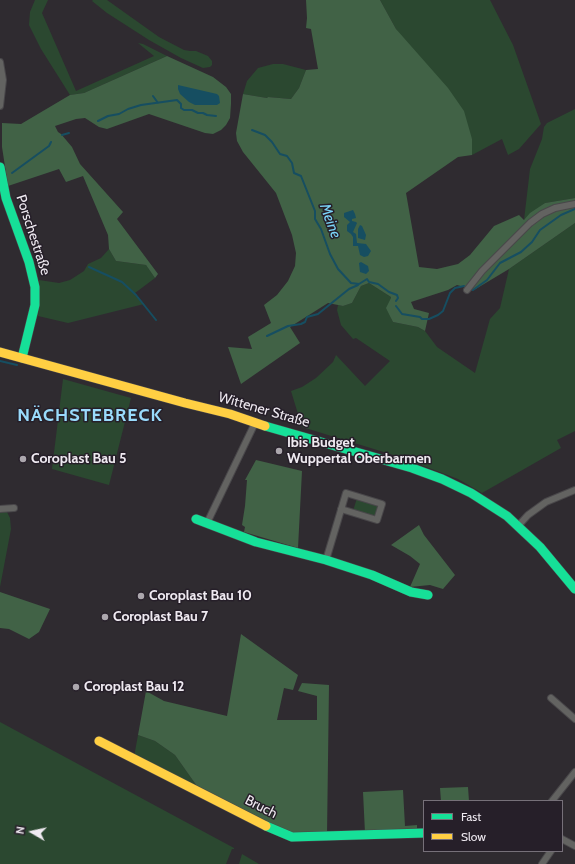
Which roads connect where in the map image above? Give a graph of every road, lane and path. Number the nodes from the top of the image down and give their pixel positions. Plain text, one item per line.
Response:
1 (0, 62) edge
2 (0, 106) edge
3 (0, 167) edge
4 (575, 204) edge
5 (467, 290) dead end
6 (0, 352) edge
7 (22, 358) junction
8 (255, 423) junction
9 (575, 490) edge
10 (14, 508) dead end
11 (0, 509) edge
12 (341, 509) junction
13 (196, 519) dead end
14 (207, 523) junction
15 (518, 526) junction
16 (326, 560) junction
17 (575, 589) edge
18 (428, 595) dead end
19 (551, 698) dead end
20 (575, 719) edge
21 (99, 741) dead end
22 (575, 772) edge
23 (553, 800) edge
24 (423, 833) edge
25 (563, 839) edge
26 (575, 846) edge
27 (550, 852) edge
28 (542, 864) edge

1 - 2 street
3 - 7 street, Porschestraße
4 - 5 street
6 - 7 street, Wittener Straße
7 - 8 street, Wittener Straße
8 - 14 street
8 - 15 street, Wittener Straße
9 - 15 street
10 - 11 street
12 - 12 street
12 - 16 street
13 - 14 street
14 - 16 street
15 - 17 street, Wittener Straße
16 - 18 street
19 - 20 street
21 - 24 street, Bruch
22 - 23 street
25 - 26 street
27 - 28 street

